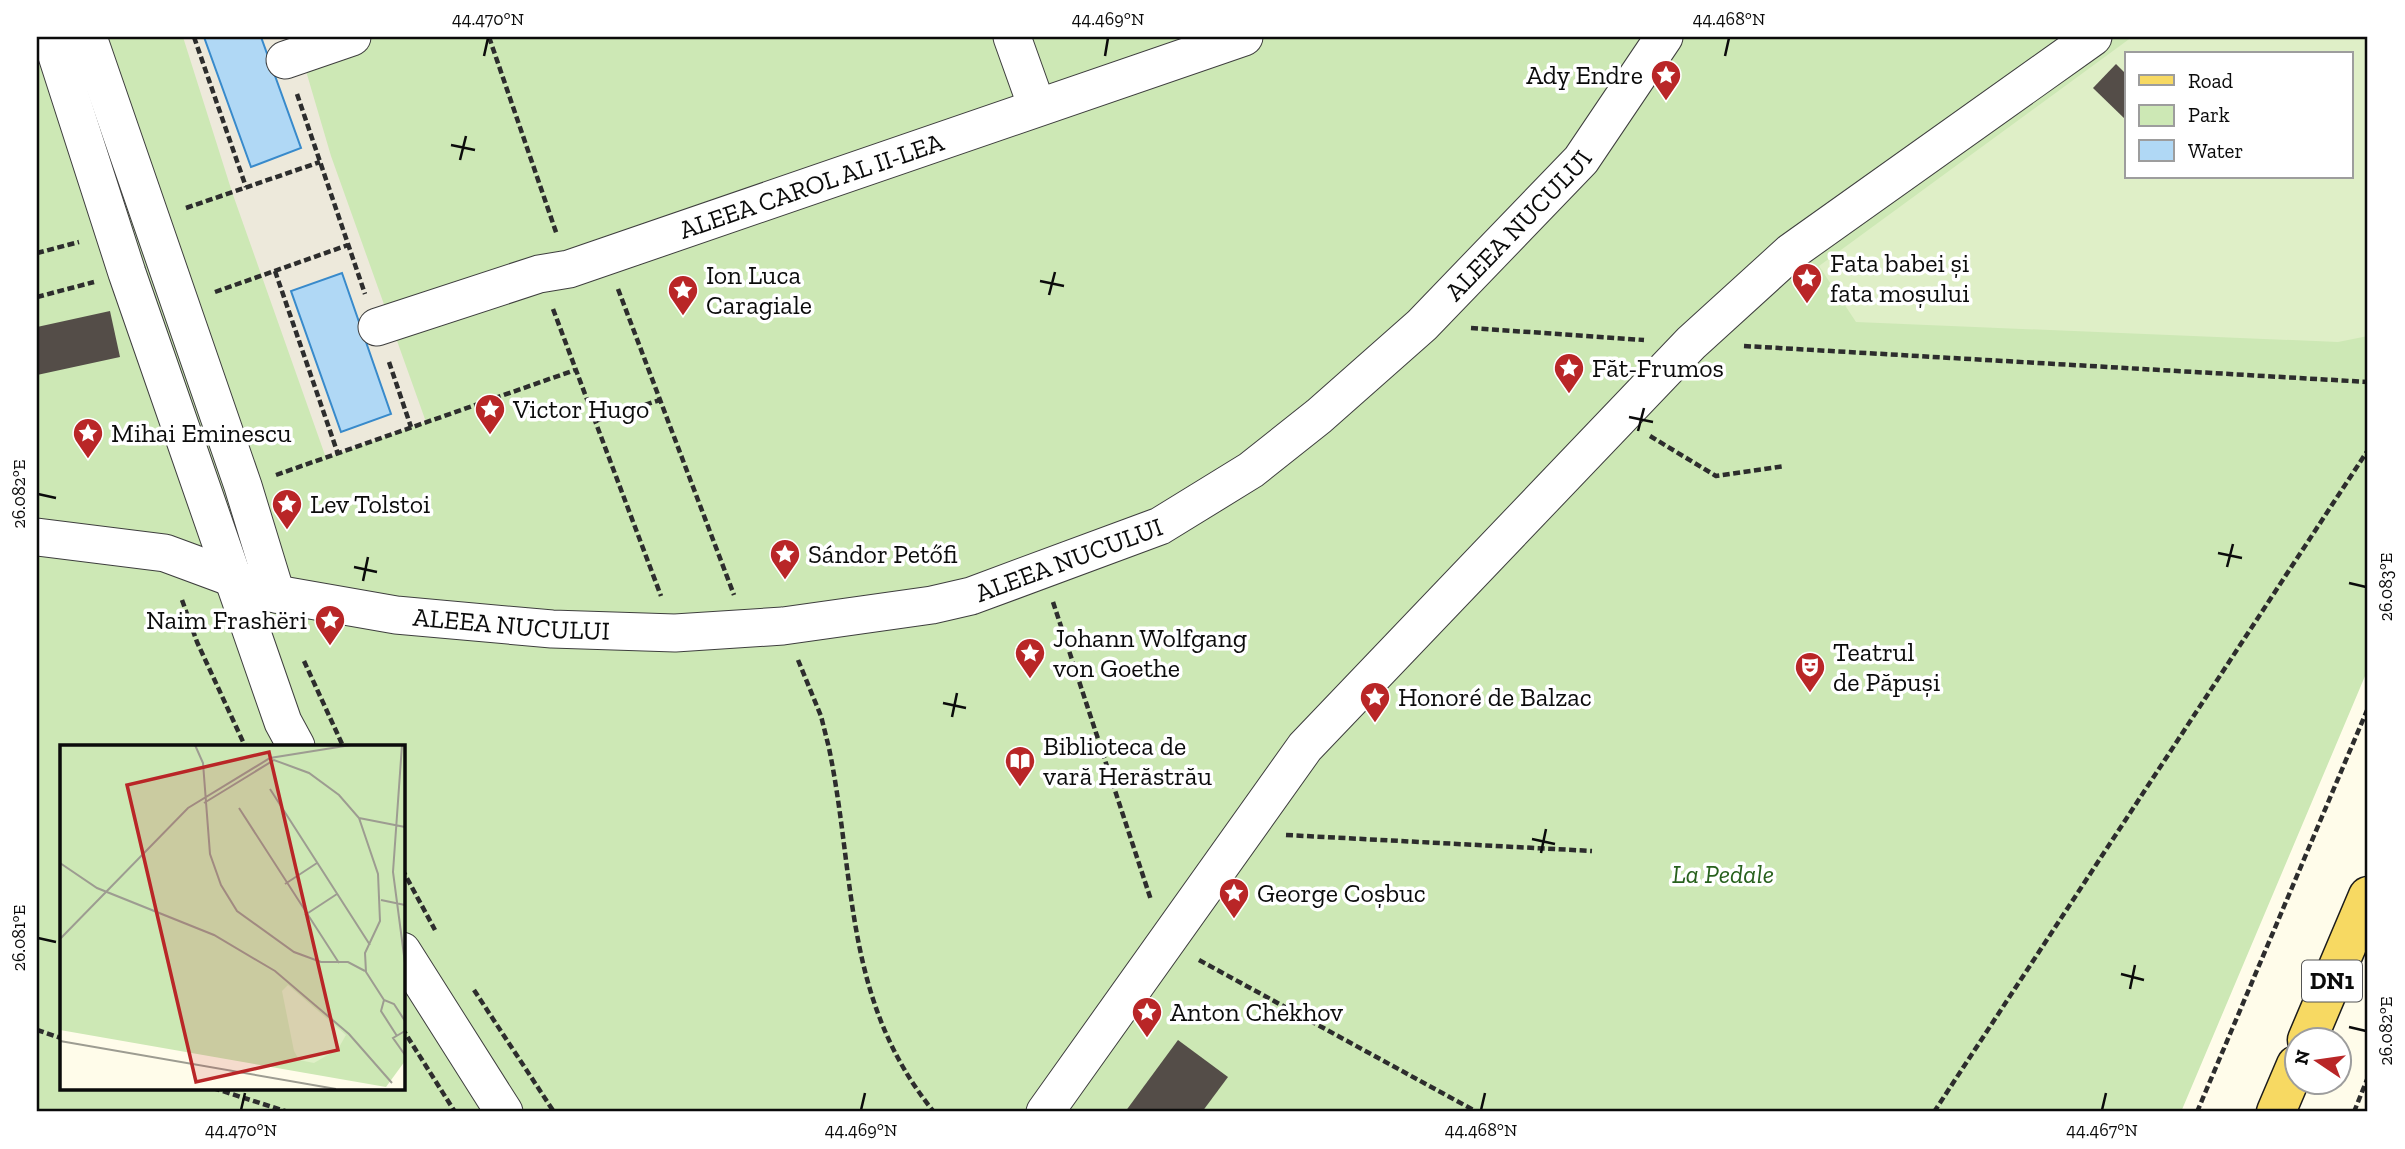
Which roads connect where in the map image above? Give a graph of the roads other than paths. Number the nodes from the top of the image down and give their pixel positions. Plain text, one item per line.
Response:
1 (51, 37) edge
2 (89, 37) edge
3 (352, 37) edge
4 (1012, 37) edge
5 (1244, 37) edge
6 (1664, 37) edge
7 (2093, 37) edge
8 (285, 60) road end
9 (1037, 107) junction
10 (377, 327) road end
11 (37, 537) edge
12 (234, 579) junction
13 (275, 594) junction
14 (295, 745) edge
15 (2365, 914) edge
16 (404, 954) edge
17 (2314, 1026) edge
18 (2283, 1096) edge
19 (504, 1112) edge
20 (1045, 1112) edge
21 (2276, 1112) edge

1 - 12 street
2 - 13 street
3 - 8 street
4 - 9 street
5 - 9 street, ALEEA CAROL AL II-LEA
6 - 13 street, ALEEA NUCULUI
7 - 20 street
9 - 10 street, ALEEA CAROL AL II-LEA
11 - 12 street, ALEEA NUCULUI
12 - 13 street, ALEEA NUCULUI
12 - 14 street
15 - 17 main road, DN1
16 - 19 street
18 - 21 main road

